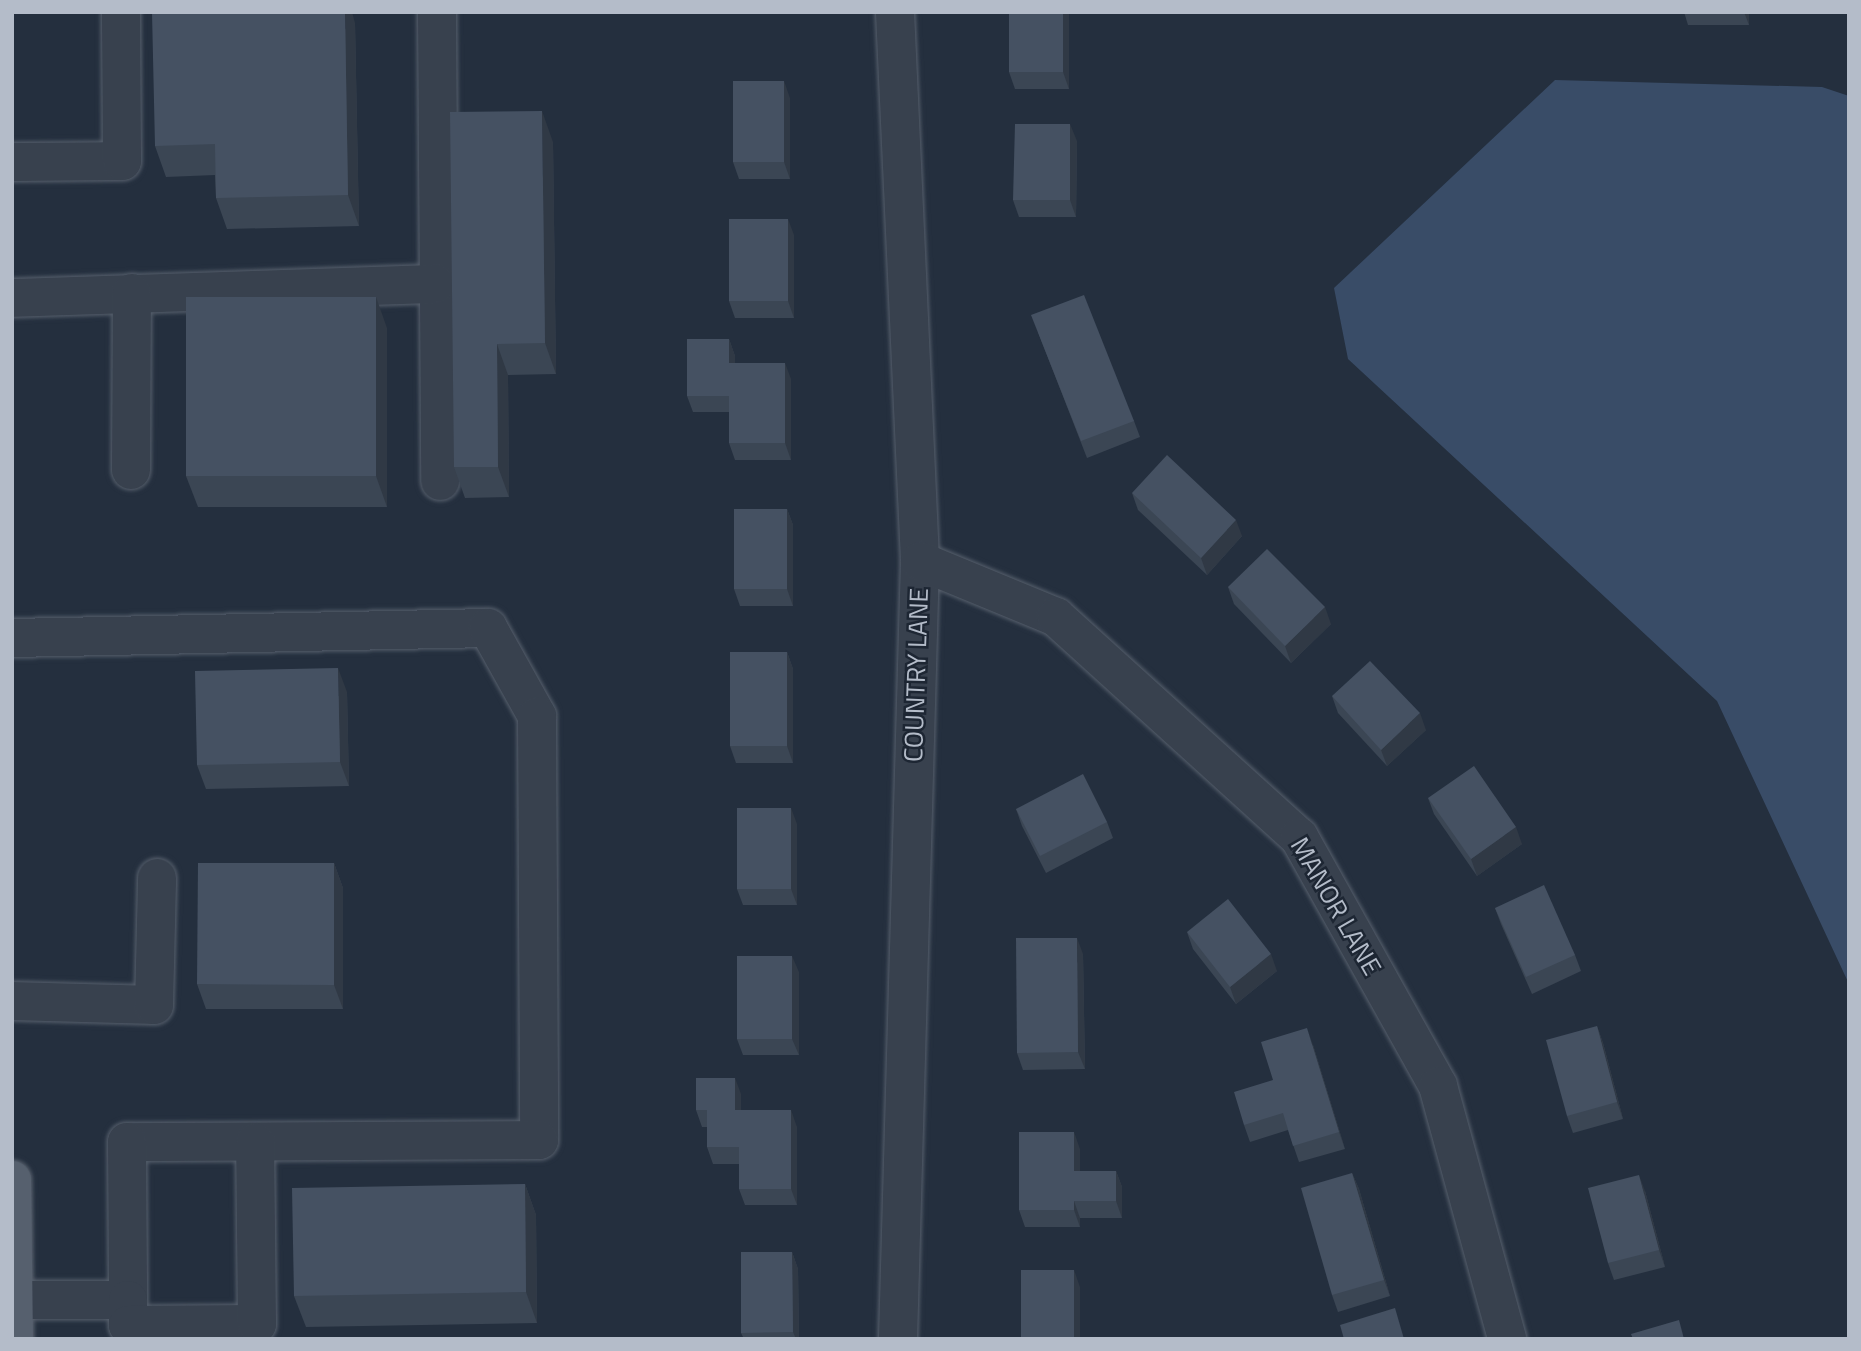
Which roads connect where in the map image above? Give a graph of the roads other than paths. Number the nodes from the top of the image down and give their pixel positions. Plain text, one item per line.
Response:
1 (121, 12) edge
2 (437, 12) edge
3 (895, 12) edge
4 (12, 162) edge
5 (436, 284) junction
6 (132, 293) junction
7 (12, 298) edge
8 (131, 470) dead end
9 (440, 481) dead end
10 (920, 561) junction
11 (12, 638) edge
12 (157, 878) dead end
13 (12, 1001) edge
14 (255, 1142) junction
15 (12, 1180) edge
16 (14, 1300) edge
17 (128, 1300) junction
18 (14, 1339) edge
19 (898, 1339) edge
20 (1507, 1339) edge

1 - 4 street
2 - 5 street
3 - 10 street, COUNTRY LANE
5 - 6 street
5 - 9 street
6 - 7 street
6 - 8 street
10 - 19 street, COUNTRY LANE
10 - 20 street, MANOR LANE
11 - 14 street
12 - 13 street
14 - 17 street
14 - 17 street
15 - 16 main road
16 - 17 street
16 - 18 main road

